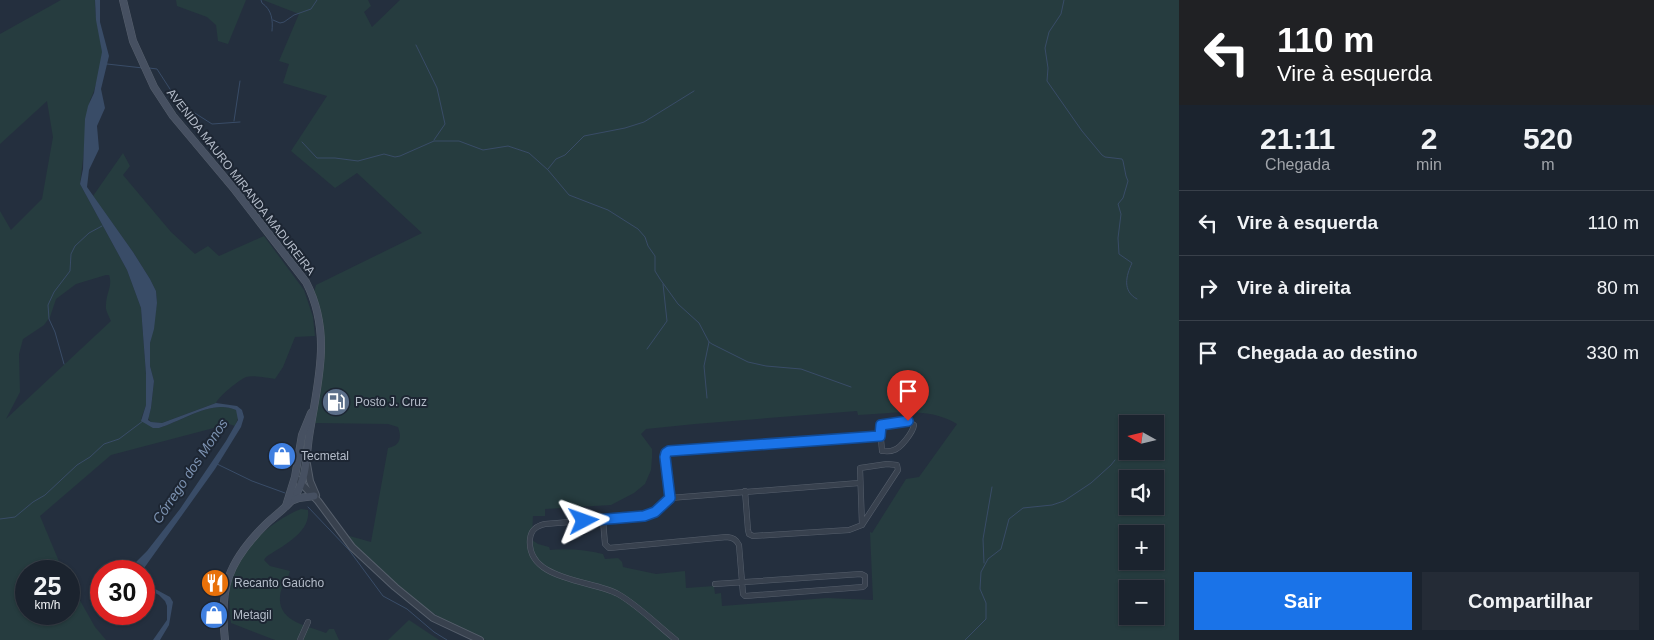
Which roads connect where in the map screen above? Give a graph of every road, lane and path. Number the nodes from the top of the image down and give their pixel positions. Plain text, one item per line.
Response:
1 (123, 0) edge
2 (313, 410) junction
3 (880, 436) junction
4 (307, 463) junction
5 (295, 477) junction
6 (302, 483) junction
7 (859, 483) junction
8 (745, 491) junction
9 (670, 498) junction
10 (316, 499) junction
11 (288, 504) junction
12 (603, 520) junction
13 (862, 526) junction
14 (742, 582) junction
15 (715, 584) dead end
16 (308, 622) dead end
17 (225, 640) edge
18 (300, 640) edge
19 (480, 640) edge
20 (676, 640) edge

1 - 2 main road, AVENIDA MAURO MIRANDA MADUREIRA
2 - 4 main road, AVENIDA MAURO MIRANDA MADUREIRA
2 - 5 main road, AVENIDA MAURO MIRANDA MADUREIRA
3 - 3 street
3 - 9 street
4 - 6 main road, AVENIDA MAURO MIRANDA MADUREIRA
4 - 10 street
5 - 6 street
5 - 11 main road, AVENIDA MAURO MIRANDA MADUREIRA
6 - 10 street
6 - 11 main road, AVENIDA MAURO MIRANDA MADUREIRA
7 - 8 street
7 - 13 street
7 - 13 street
8 - 9 street
8 - 13 street
9 - 12 street
10 - 11 main road
10 - 19 street
11 - 17 main road, AVENIDA MAURO MIRANDA MADUREIRA
12 - 14 street
12 - 20 street
14 - 14 street
14 - 15 street
16 - 18 street

